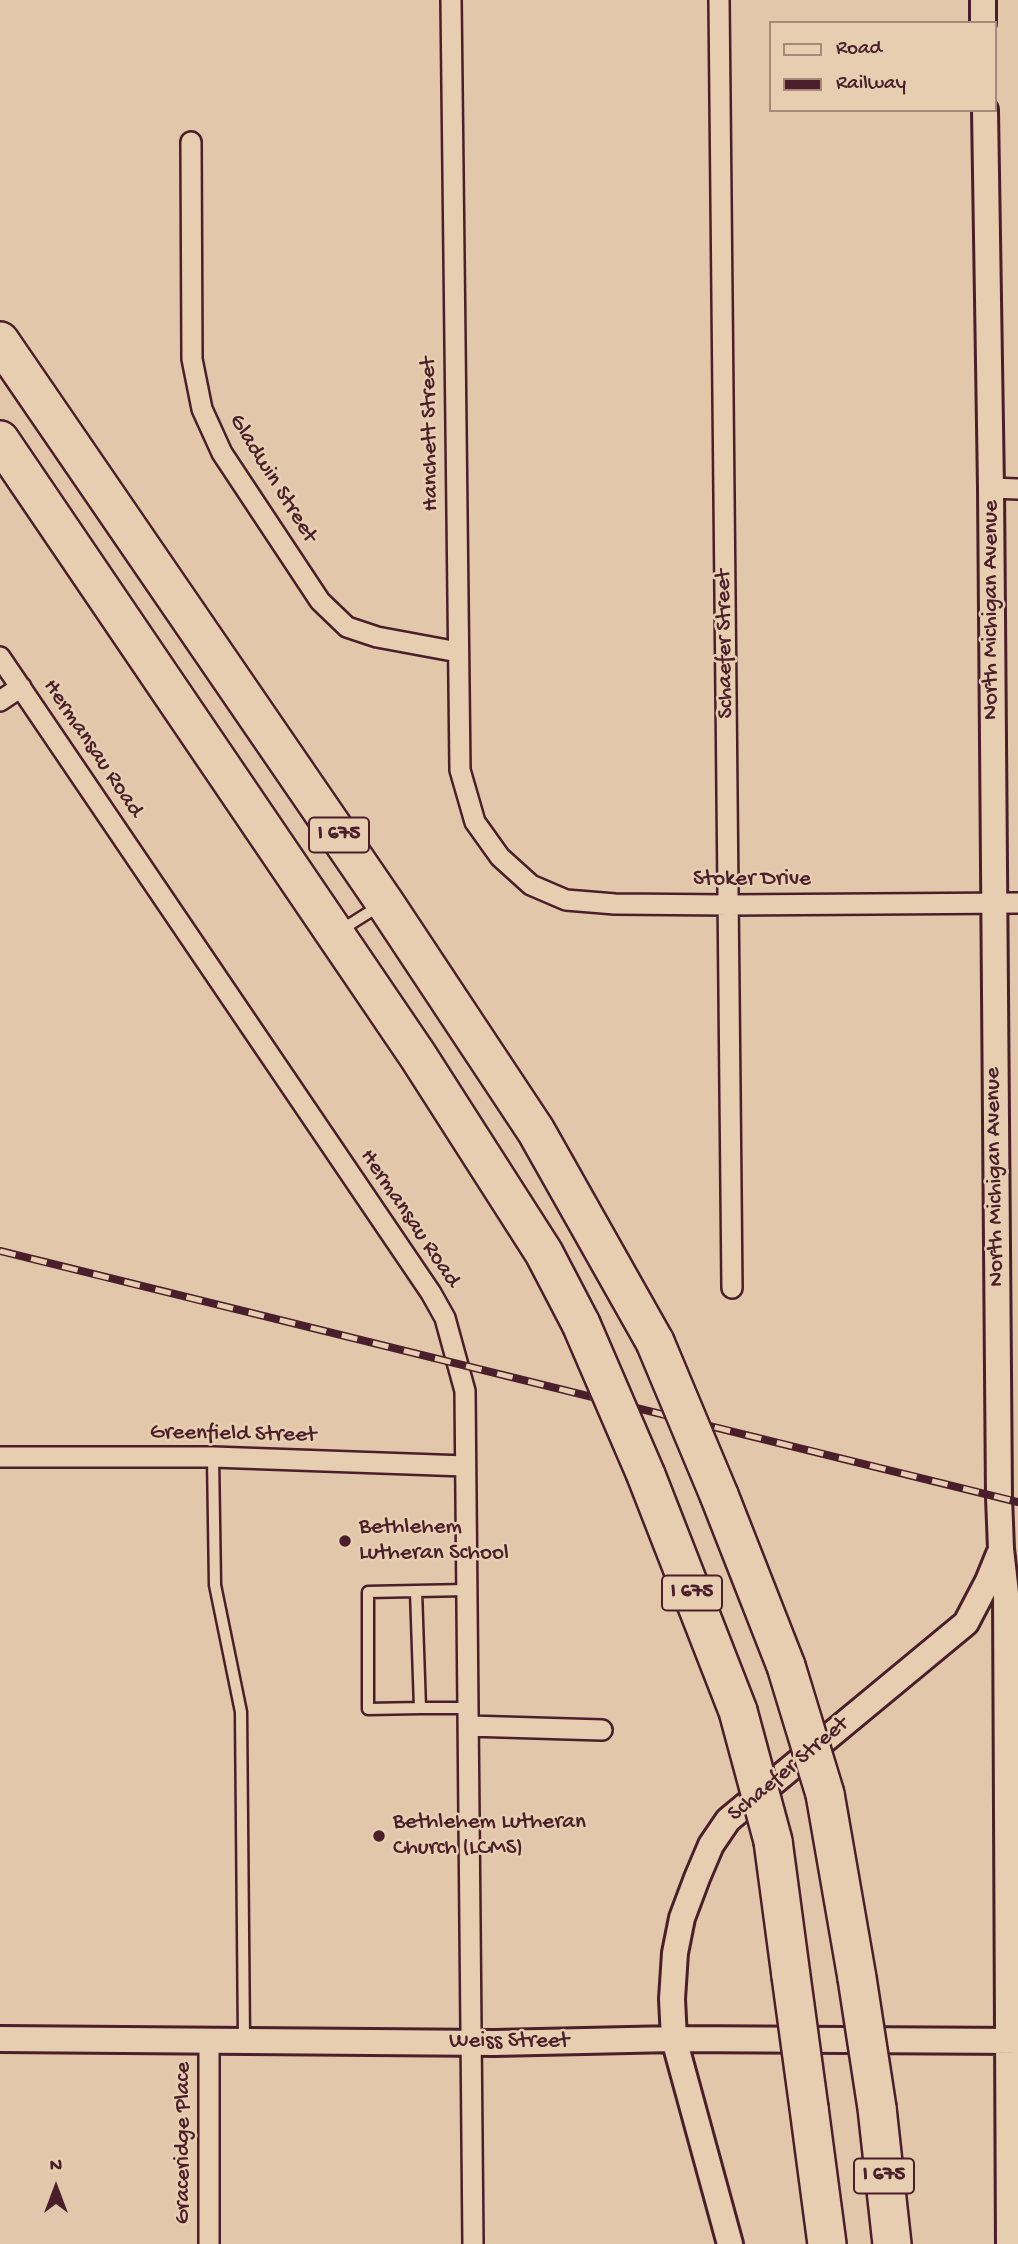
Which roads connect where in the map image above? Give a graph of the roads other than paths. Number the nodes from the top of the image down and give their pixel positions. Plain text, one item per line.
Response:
1 (451, 0) edge
2 (719, 0) edge
3 (983, 0) edge
4 (983, 21) edge
5 (985, 112) edge
6 (191, 142) dead end
7 (0, 341) edge
8 (0, 440) edge
9 (991, 488) junction
10 (1018, 489) edge
11 (458, 652) junction
12 (0, 656) edge
13 (21, 687) junction
14 (0, 701) edge
15 (500, 857) joint
16 (385, 902) junction
17 (1006, 903) edge
18 (729, 905) junction
19 (335, 934) junction
20 (732, 1288) dead end
21 (0, 1457) edge
22 (213, 1457) junction
23 (465, 1466) junction
24 (1001, 1549) junction
25 (467, 1590) junction
26 (416, 1591) junction
27 (966, 1623) junction
28 (1005, 1632) junction
29 (420, 1708) junction
30 (469, 1717) junction
31 (602, 1730) dead end
32 (0, 2039) edge
33 (674, 2039) junction
34 (209, 2041) junction
35 (1014, 2041) edge
36 (244, 2042) junction
37 (471, 2043) junction
38 (209, 2244) edge
39 (472, 2244) edge
40 (730, 2244) edge
41 (827, 2244) edge
42 (892, 2244) edge
43 (1009, 2244) edge

1 - 11 street, Hanchett Street
2 - 18 street, Schaefer Street
3 - 4 street
5 - 9 street, North Michigan Avenue
6 - 11 street, Gladwin Street
7 - 16 highway, I 675
8 - 19 highway, I 675
9 - 10 street
9 - 17 street, North Michigan Avenue
11 - 15 street, Hanchett Street
12 - 13 street, Hermansau Road
13 - 14 street
13 - 23 street, Hermansau Road
15 - 18 street, Stoker Drive
16 - 19 lane
16 - 42 highway, I 675, bridge
17 - 18 street, Stoker Drive
17 - 24 street, North Michigan Avenue
18 - 20 street, Schaefer Street
19 - 41 highway, I 675, bridge
21 - 22 street, Greenfield Street
22 - 23 street, Greenfield Street
22 - 36 lane
23 - 25 street, Hermansau Road
24 - 27 street, Schaefer Street
24 - 28 street, North Michigan Avenue
25 - 26 lane
25 - 30 street, Hermansau Road
26 - 29 lane
26 - 29 lane
27 - 28 street
27 - 33 street, Schaefer Street
28 - 35 street, North Michigan Avenue
29 - 30 lane
30 - 31 street
30 - 37 street, Hermansau Road
32 - 34 street, Weiss Street
33 - 35 street, Weiss Street
33 - 37 street, Weiss Street
33 - 40 street, Schaefer Street
34 - 36 street, Weiss Street
34 - 38 street, Graceridge Place
35 - 43 street, North Michigan Avenue
36 - 37 street, Weiss Street
37 - 39 street, Hermansau Road

